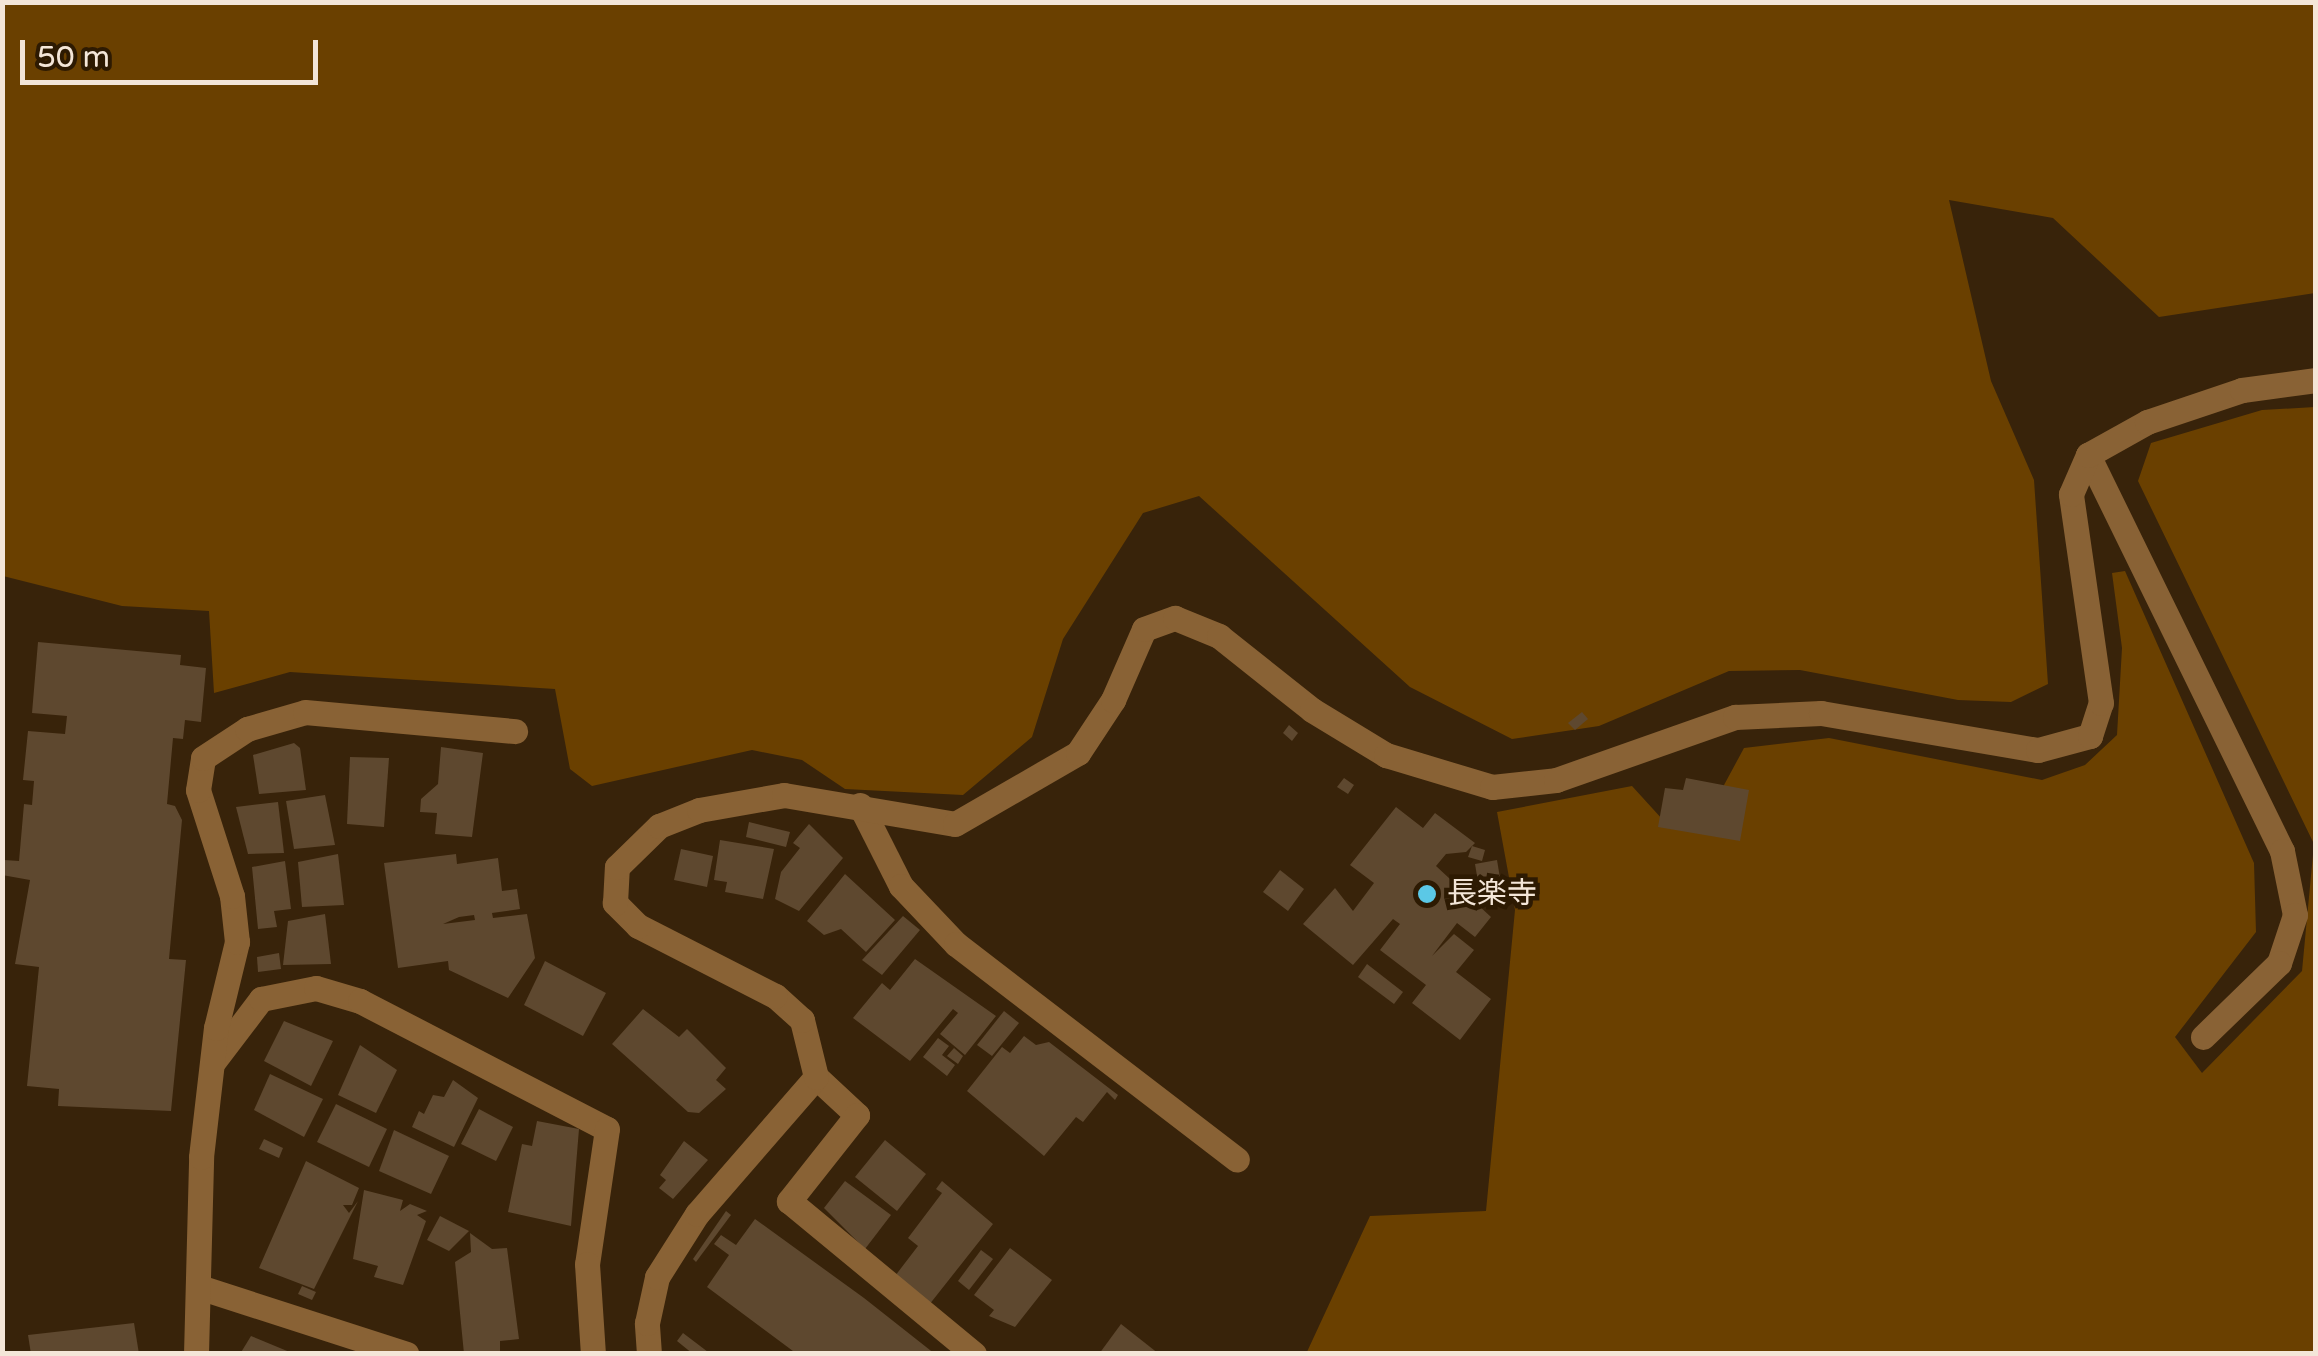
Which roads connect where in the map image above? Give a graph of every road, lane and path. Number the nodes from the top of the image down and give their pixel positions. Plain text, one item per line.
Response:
1 (2316, 380) edge
2 (2088, 455) junction
3 (515, 731) dead end
4 (860, 805) junction
5 (2203, 1037) dead end
6 (214, 1061) junction
7 (816, 1077) junction
8 (1237, 1160) dead end
9 (199, 1287) junction
10 (196, 1354) edge
11 (406, 1354) edge
12 (593, 1354) edge
13 (649, 1354) edge
14 (974, 1354) edge

1 - 2 street
2 - 4 street
2 - 5 street
3 - 6 street
4 - 7 street
4 - 8 street
6 - 9 street
6 - 12 street
7 - 13 street
7 - 14 street
9 - 10 street
9 - 11 street

